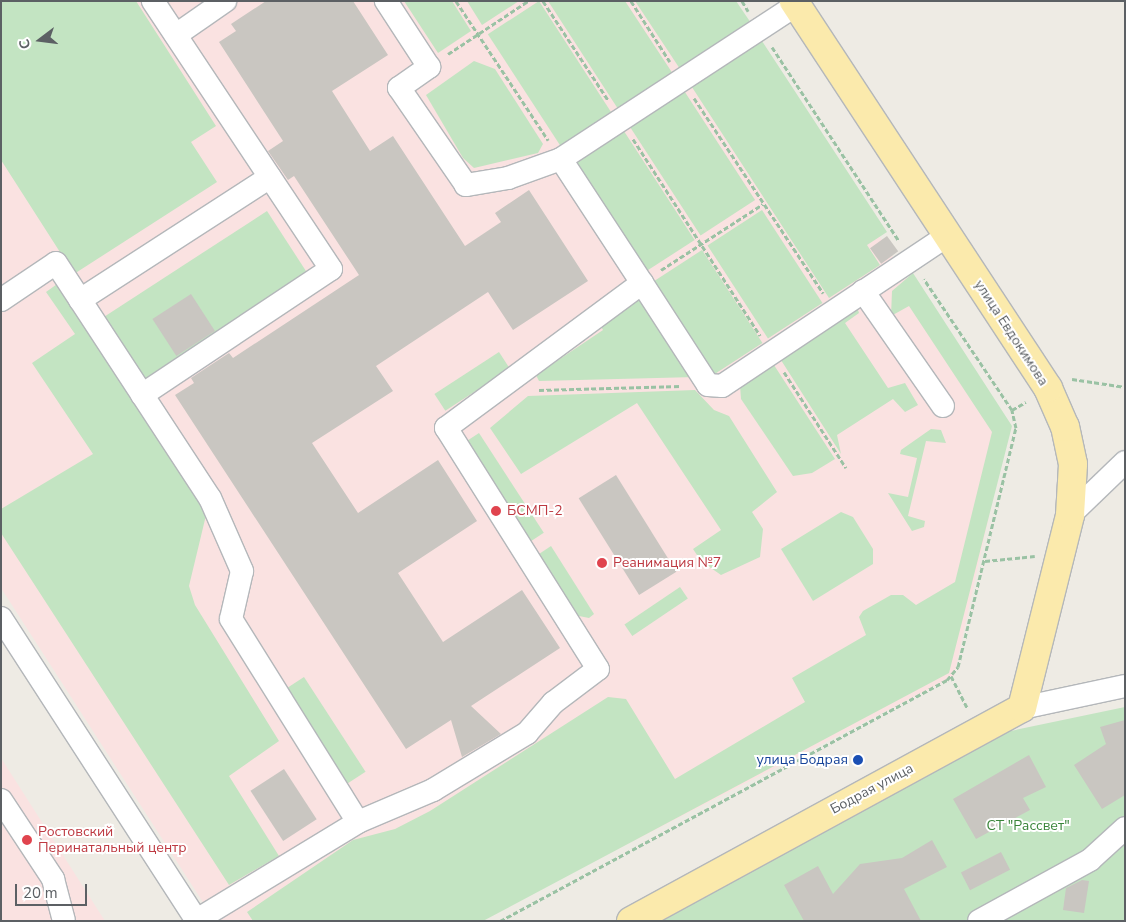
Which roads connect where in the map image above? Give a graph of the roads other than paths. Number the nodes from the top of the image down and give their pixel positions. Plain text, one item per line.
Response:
1 (153, 1) edge
2 (225, 1) edge
3 (386, 1) edge
4 (795, 3) edge
5 (176, 35) junction
6 (561, 159) junction
7 (270, 177) junction
8 (947, 236) junction
9 (642, 283) junction
10 (863, 291) junction
11 (1, 300) edge
12 (80, 300) junction
13 (142, 395) junction
14 (943, 406) dead end
15 (1125, 462) edge
16 (1070, 515) junction
17 (1, 618) edge
18 (1125, 686) edge
19 (1022, 708) junction
20 (1, 800) edge
21 (358, 822) junction
22 (1125, 828) edge
23 (64, 921) edge
24 (197, 921) edge
25 (631, 921) edge
26 (979, 921) edge

1 - 5 street
2 - 5 street
3 - 6 street
4 - 6 street
4 - 8 main road, улица Евдокимова
5 - 7 street
6 - 9 street
7 - 12 street
7 - 13 street
8 - 10 street
8 - 16 main road, улица Евдокимова
9 - 10 street
9 - 21 street
10 - 14 street
11 - 12 street
12 - 13 street
13 - 21 street
15 - 16 street
16 - 19 main road, улица Евдокимова
17 - 24 street
18 - 19 street, Бодрая улица
19 - 25 main road, Бодрая улица
20 - 23 street
21 - 24 street
22 - 26 street

